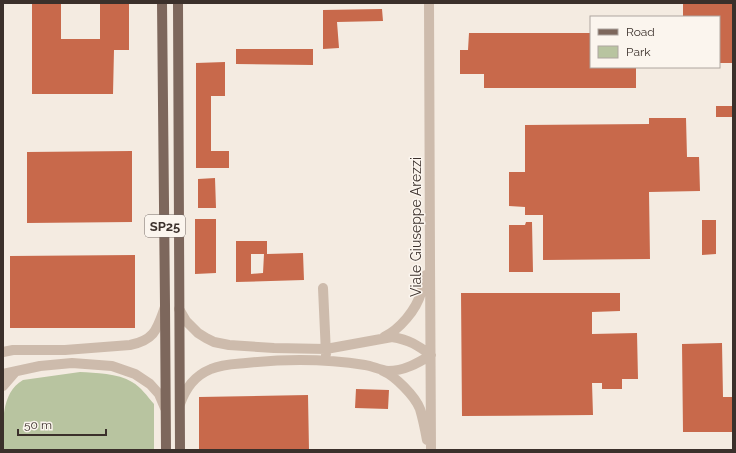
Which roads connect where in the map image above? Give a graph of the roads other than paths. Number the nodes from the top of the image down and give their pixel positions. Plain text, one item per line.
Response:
1 (162, 3) edge
2 (178, 3) edge
3 (429, 3) edge
4 (430, 261) junction
5 (323, 288) dead end
6 (166, 306) junction
7 (179, 309) junction
8 (377, 340) junction
9 (3, 348) edge
10 (326, 349) junction
11 (8, 351) edge
12 (430, 355) junction
13 (326, 362) junction
14 (377, 368) junction
15 (16, 372) junction
16 (3, 374) edge
17 (3, 386) edge
18 (180, 404) junction
19 (165, 408) junction
20 (166, 450) edge
21 (180, 450) edge
22 (431, 450) edge

1 - 6 main road, SP25
2 - 7 main road, SP25
3 - 4 street, Viale Giuseppe Arezzi
4 - 8 street
4 - 12 street, Viale Giuseppe Arezzi
5 - 10 street
6 - 11 street
6 - 19 main road, SP25
7 - 10 street
7 - 18 main road, SP25
8 - 10 street
8 - 12 street
9 - 11 street
10 - 13 street
12 - 14 street
12 - 22 street, Viale Giuseppe Arezzi
13 - 14 street
13 - 18 street
14 - 22 street
15 - 16 street
15 - 17 street
15 - 19 street
18 - 21 main road, SP25
19 - 20 main road, SP25

